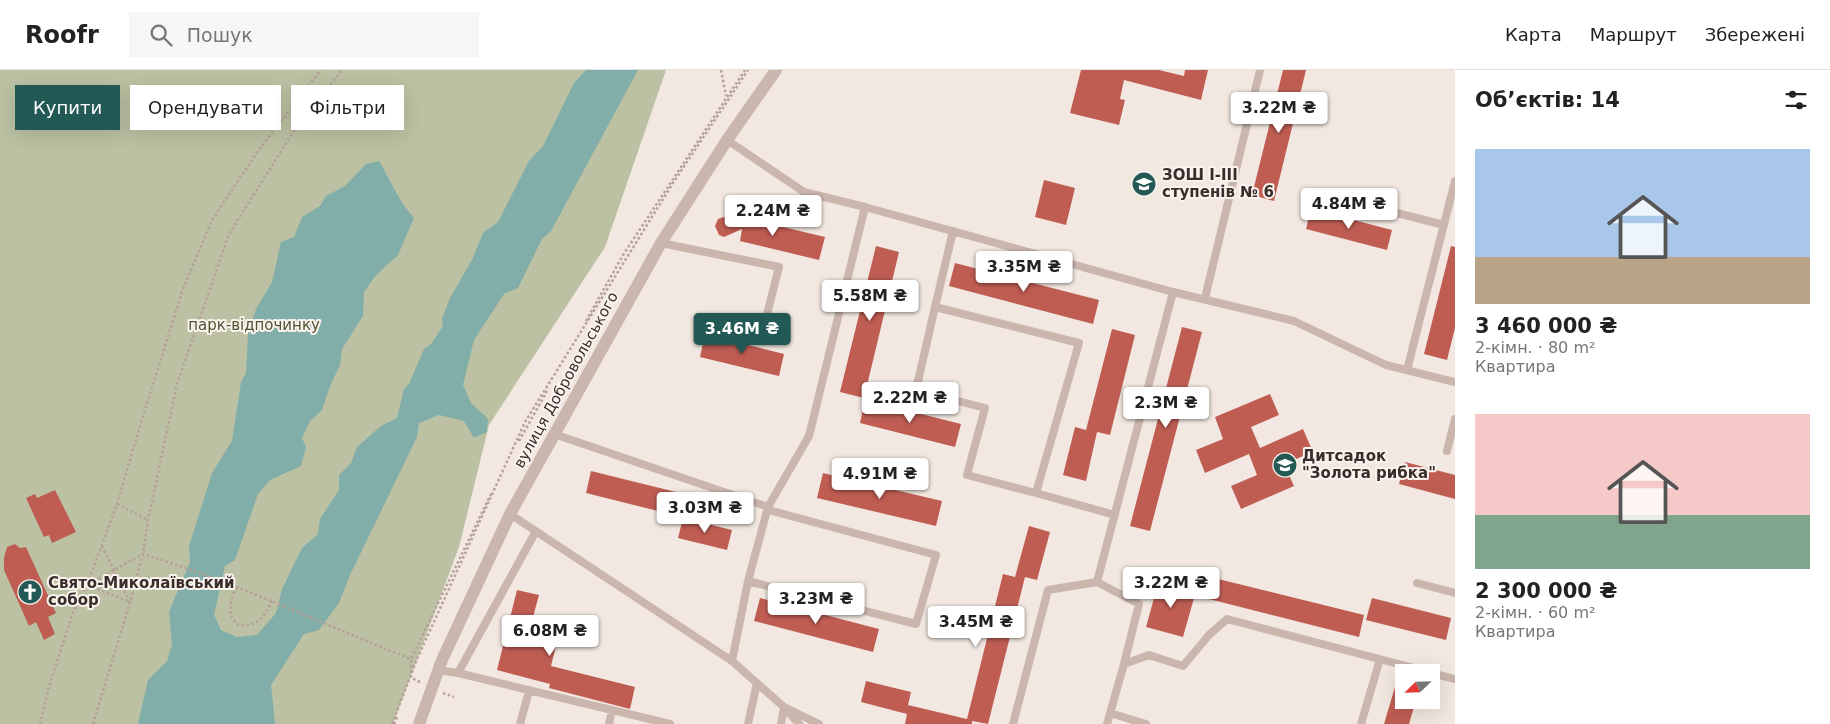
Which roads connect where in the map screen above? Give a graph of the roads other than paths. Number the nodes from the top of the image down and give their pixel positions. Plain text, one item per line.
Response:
1 (776, 70) edge
2 (1260, 70) edge
3 (727, 140) junction
4 (1455, 181) edge
5 (1314, 192) dead end
6 (865, 206) junction
7 (1444, 226) junction
8 (953, 231) junction
9 (660, 243) junction
10 (1173, 292) junction
11 (1205, 298) junction
12 (935, 307) junction
13 (762, 334) dead end
14 (1407, 370) junction
15 (1455, 382) edge
16 (1455, 420) edge
17 (554, 434) junction
18 (1447, 451) dead end
19 (1036, 493) junction
20 (768, 507) junction
21 (510, 514) junction
22 (1115, 515) junction
23 (536, 531) junction
24 (748, 581) junction
25 (1097, 582) junction
26 (1417, 583) dead end
27 (1455, 593) edge
28 (1380, 660) junction
29 (732, 661) junction
30 (1124, 664) junction
31 (1395, 664) edge
32 (438, 670) junction
33 (458, 674) junction
34 (1440, 675) edge
35 (1455, 679) edge
36 (756, 683) junction
37 (529, 690) junction
38 (784, 708) junction
39 (612, 710) junction
40 (1110, 713) junction
41 (419, 724) edge
42 (520, 724) edge
43 (609, 724) edge
44 (670, 724) edge
45 (748, 724) edge
46 (780, 724) edge
47 (799, 724) edge
48 (819, 724) edge
49 (1013, 724) edge
50 (1107, 724) edge
51 (1146, 724) edge
52 (1361, 724) edge

1 - 3 street, вулиця Добровольського
2 - 11 lane
3 - 6 lane
3 - 9 street, вулиця Добровольського
4 - 7 lane
5 - 7 lane
6 - 8 lane
6 - 20 lane
7 - 14 lane
8 - 10 lane
8 - 12 lane
9 - 13 lane
9 - 17 street, вулиця Добровольського
10 - 11 lane
10 - 22 lane
11 - 14 lane
12 - 19 lane
12 - 19 lane
14 - 15 lane
16 - 18 lane
17 - 20 lane
17 - 21 street, вулиця Добровольського
19 - 22 lane
20 - 24 lane
20 - 24 lane
21 - 23 lane
21 - 32 street, вулиця Добровольського
22 - 25 lane
23 - 29 lane
23 - 33 lane
24 - 29 lane
25 - 30 lane
25 - 49 lane
26 - 27 lane
28 - 30 lane
28 - 31 lane
28 - 52 lane
29 - 36 lane
30 - 40 lane
32 - 33 lane
32 - 41 street, вулиця Добровольського
33 - 37 lane
34 - 35 lane
36 - 38 lane
36 - 45 lane
37 - 39 lane
37 - 42 lane
38 - 46 lane
38 - 47 lane
38 - 48 lane
39 - 43 lane
39 - 44 lane
40 - 50 lane
40 - 51 lane

